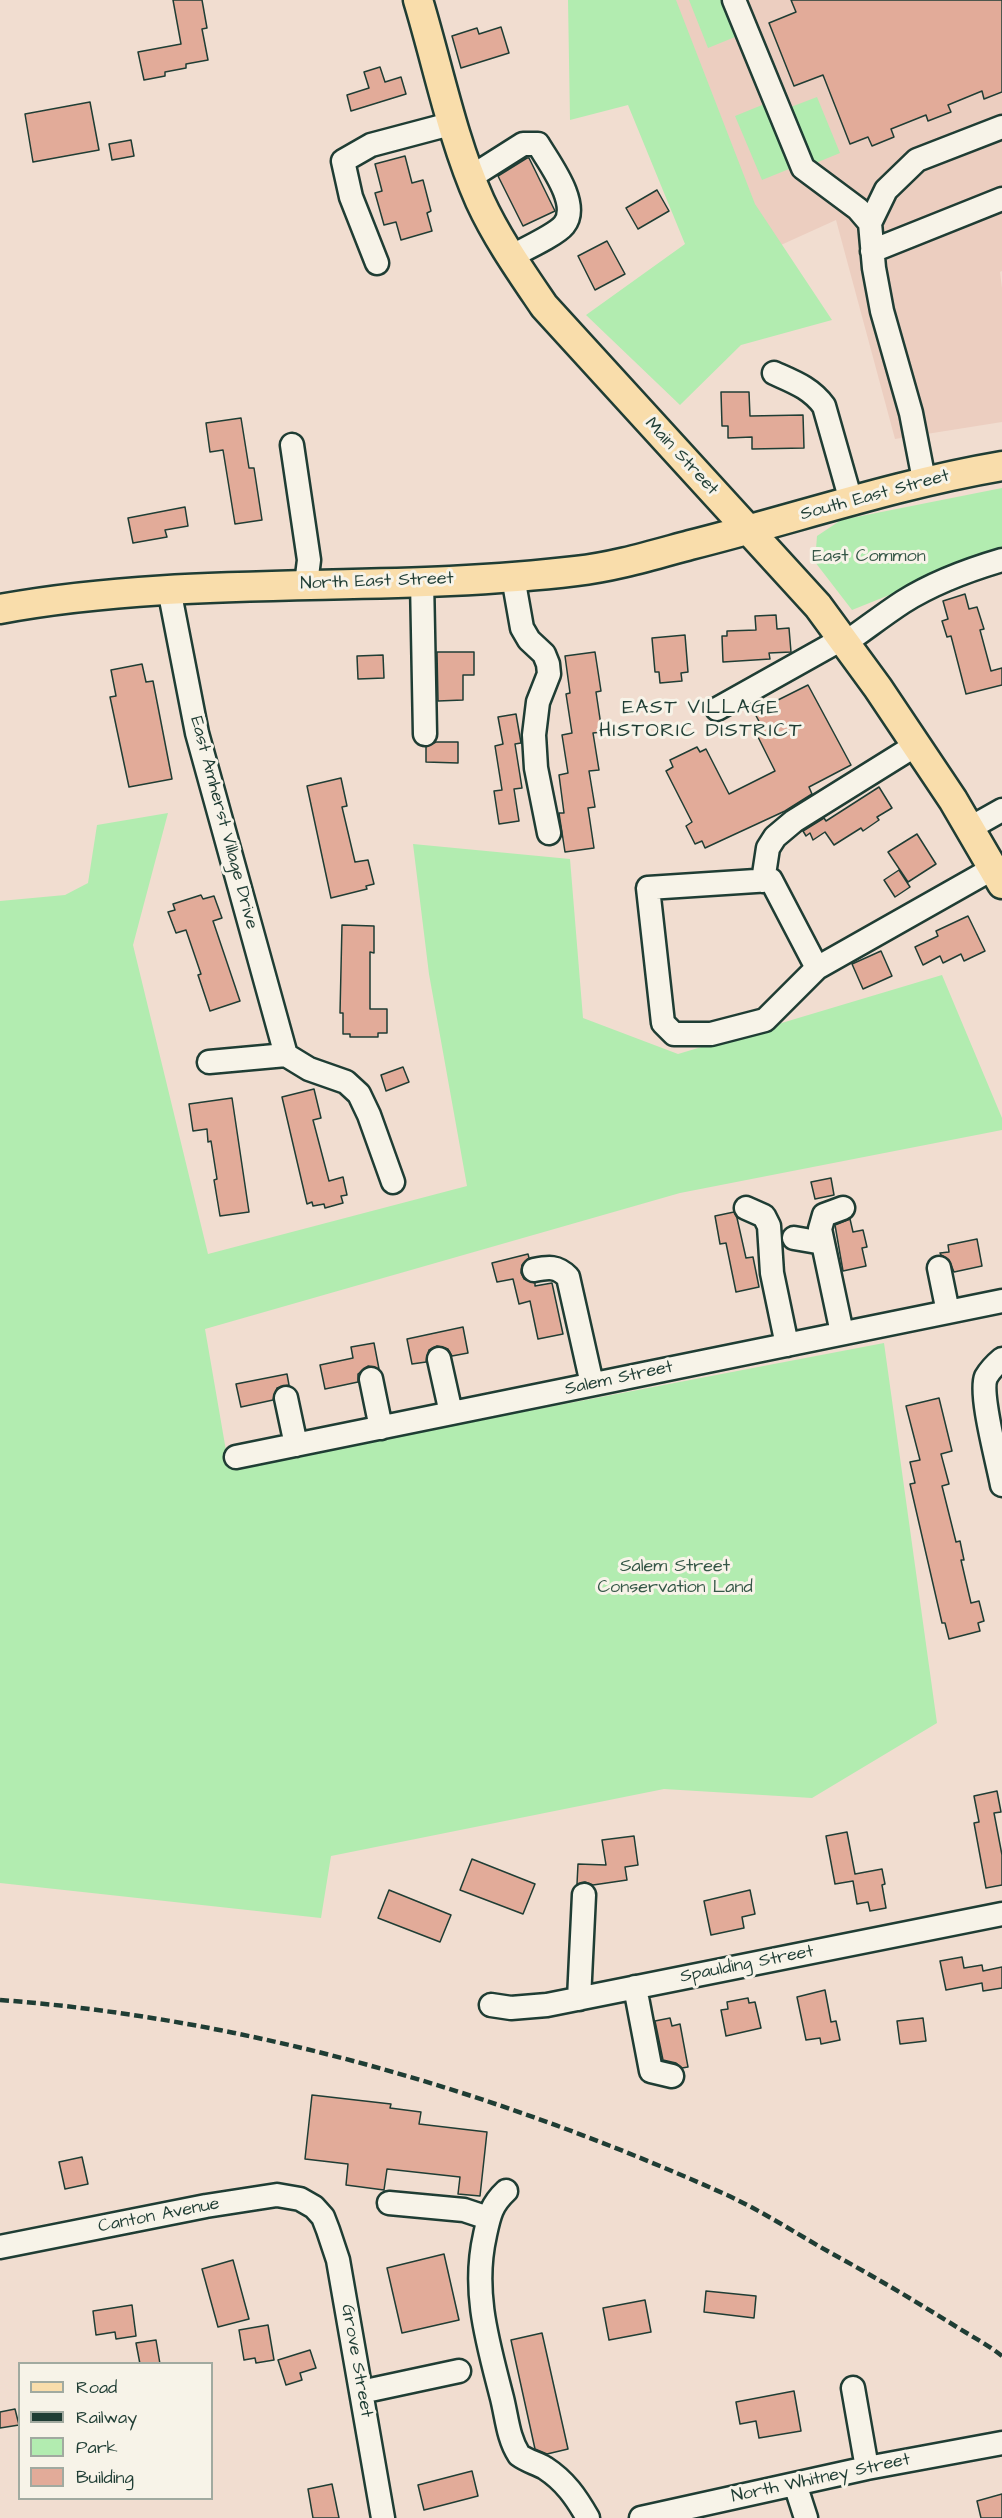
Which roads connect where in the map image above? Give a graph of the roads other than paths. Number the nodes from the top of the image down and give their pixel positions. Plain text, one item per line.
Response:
1 (418, 0) edge
2 (734, 0) edge
3 (454, 123) junction
4 (1002, 127) edge
5 (471, 177) junction
6 (1002, 199) edge
7 (870, 223) junction
8 (872, 251) junction
9 (510, 257) junction
10 (377, 263) dead end
11 (774, 373) dead end
12 (292, 445) dead end
13 (1002, 466) edge
14 (924, 480) junction
15 (851, 501) junction
16 (749, 530) junction
17 (1002, 560) edge
18 (513, 577) junction
19 (422, 580) junction
20 (306, 584) junction
21 (169, 589) junction
22 (0, 609) edge
23 (843, 641) junction
24 (717, 709) dead end
25 (425, 734) dead end
26 (916, 745) junction
27 (1002, 810) edge
28 (970, 828) junction
29 (549, 833) dead end
30 (997, 877) edge
31 (763, 881) junction
32 (817, 968) junction
33 (286, 1055) junction
34 (208, 1062) dead end
35 (393, 1182) dead end
36 (746, 1208) dead end
37 (843, 1208) dead end
38 (794, 1238) dead end
39 (823, 1243) junction
40 (939, 1268) dead end
41 (534, 1270) dead end
42 (1002, 1301) edge
43 (948, 1312) junction
44 (842, 1334) junction
45 (787, 1345) junction
46 (440, 1359) dead end
47 (1002, 1359) edge
48 (371, 1379) dead end
49 (592, 1384) junction
50 (286, 1398) dead end
51 (451, 1413) junction
52 (381, 1428) junction
53 (296, 1445) junction
54 (236, 1457) dead end
55 (1002, 1485) edge
56 (584, 1895) dead end
57 (1002, 1914) edge
58 (635, 1987) junction
59 (579, 1999) junction
60 (492, 2005) dead end
61 (672, 2076) dead end
62 (506, 2191) dead end
63 (389, 2203) dead end
64 (315, 2209) joint
65 (488, 2218) junction
66 (0, 2247) edge
67 (459, 2371) dead end
68 (854, 2388) dead end
69 (362, 2392) junction
70 (1002, 2443) edge
71 (867, 2468) junction
72 (795, 2484) junction
73 (383, 2518) edge
74 (588, 2518) edge
75 (641, 2518) edge
76 (806, 2518) edge

1 - 3 main road, Main Street
2 - 7 street
3 - 5 main road, Main Street
3 - 10 street
4 - 7 street
5 - 9 main road, Main Street
5 - 9 street
6 - 8 street
7 - 8 street
8 - 14 street
9 - 16 main road, Main Street
11 - 15 street
12 - 20 street
13 - 14 main road, South East Street
14 - 15 main road, South East Street
15 - 16 main road, South East Street
16 - 18 main road, North East Street
16 - 23 main road, Main Street
17 - 23 street
18 - 19 main road, North East Street
18 - 29 street
19 - 20 main road, North East Street
19 - 25 street
20 - 21 main road, North East Street
21 - 22 main road, North East Street
21 - 33 street, East Amherst Village Drive
23 - 24 street
23 - 26 main road, Main Street
26 - 28 main road, Main Street
26 - 31 street
27 - 28 street
28 - 30 main road, Main Street
30 - 32 street
31 - 32 street
31 - 32 street
33 - 34 street
33 - 35 street
36 - 45 street
37 - 39 street
38 - 39 street
39 - 44 street
40 - 43 street
41 - 49 street
42 - 43 street, Salem Street
43 - 44 street, Salem Street
44 - 45 street, Salem Street
45 - 49 street, Salem Street
46 - 51 street
47 - 55 street
48 - 52 street
49 - 51 street, Salem Street
50 - 53 street
51 - 52 street, Salem Street
52 - 53 street, Salem Street
53 - 54 street, Salem Street
56 - 59 street
57 - 58 street, Spaulding Street
58 - 59 street, Spaulding Street
58 - 61 street
59 - 60 street, Spaulding Street
62 - 65 street
63 - 65 street
64 - 66 street, Canton Avenue
64 - 69 street, Grove Street
65 - 74 street
67 - 69 street
68 - 71 street
69 - 73 street, Grove Street
70 - 71 street, North Whitney Street
71 - 72 street, North Whitney Street
72 - 75 street, North Whitney Street
72 - 76 street

